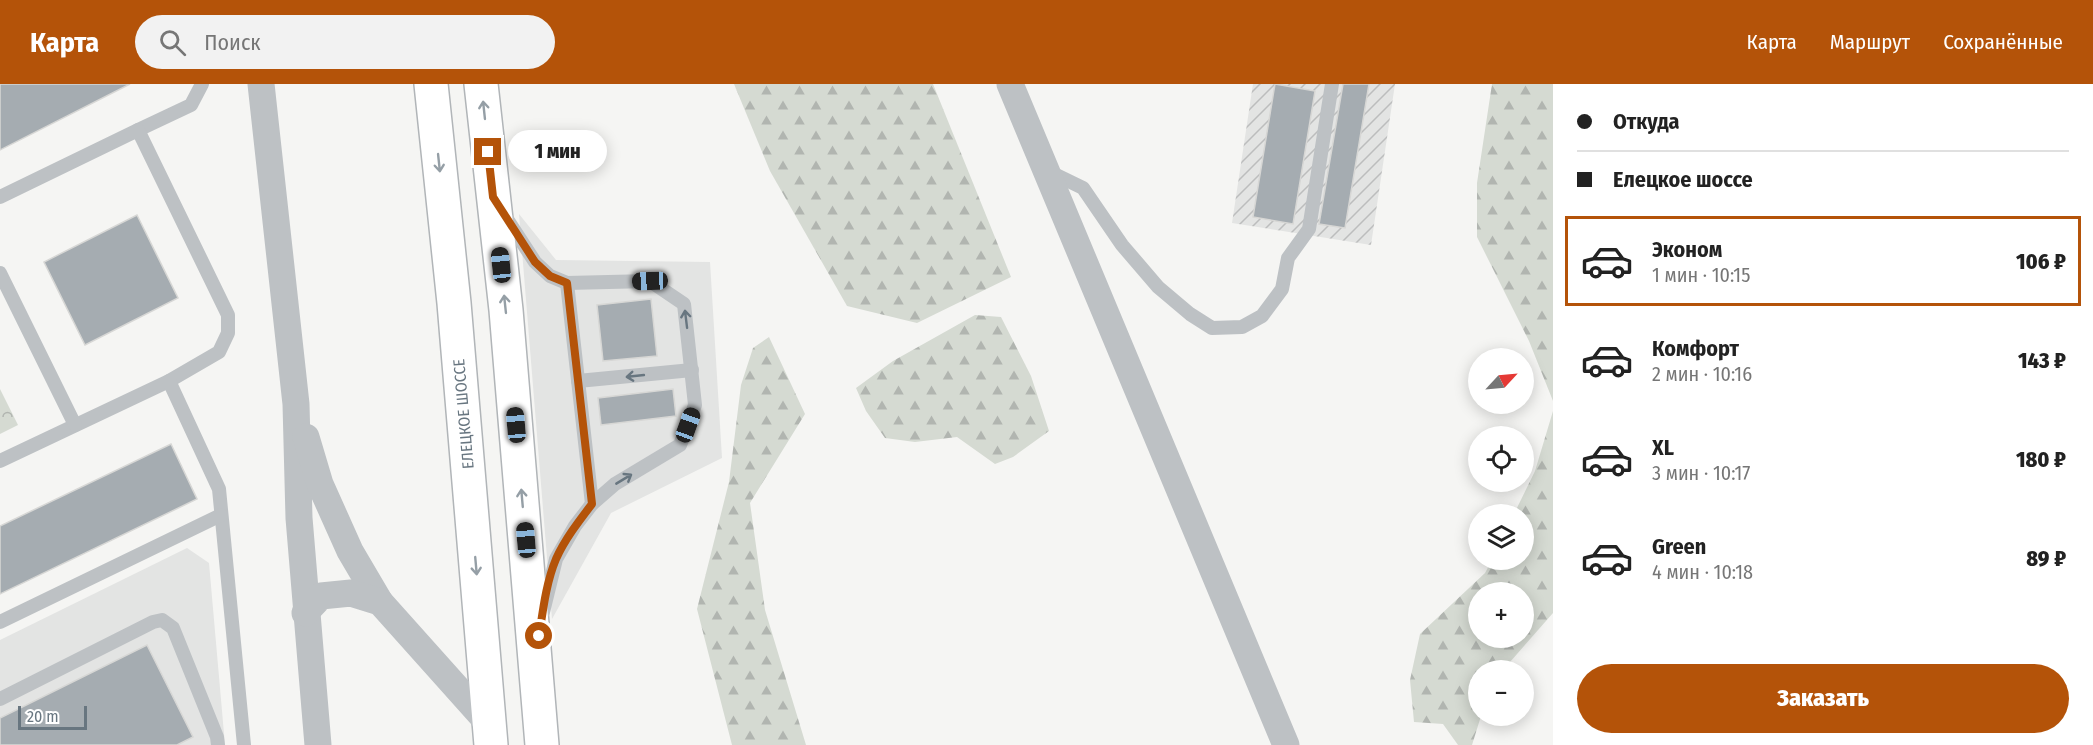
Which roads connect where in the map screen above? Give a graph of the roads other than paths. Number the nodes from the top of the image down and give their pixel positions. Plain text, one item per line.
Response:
1 (202, 84) edge
2 (261, 84) edge
3 (431, 84) edge
4 (481, 84) edge
5 (1010, 84) edge
6 (1332, 84) edge
7 (138, 130) junction
8 (1046, 170) junction
9 (0, 197) edge
10 (493, 197) junction
11 (0, 273) edge
12 (567, 283) junction
13 (692, 370) junction
14 (169, 381) junction
15 (578, 381) junction
16 (296, 404) junction
17 (75, 426) junction
18 (0, 461) edge
19 (592, 504) junction
20 (220, 515) junction
21 (380, 602) junction
22 (305, 613) junction
23 (0, 622) edge
24 (536, 655) junction
25 (0, 699) edge
26 (490, 735) edge
27 (218, 745) edge
28 (244, 745) edge
29 (318, 745) edge
30 (542, 745) edge
31 (1286, 745) edge

1 - 7 lane
2 - 16 street
3 -> 26 main road, ЕЛЕЦКОЕ ШОССЕ
10 -> 4 main road
5 - 8 street
6 - 8 lane
7 - 9 lane
7 - 14 lane
8 - 31 street
10 - 12 lane
24 -> 10 main road
11 - 17 lane
13 -> 12 lane
12 - 15 lane
13 -> 15 lane
19 -> 13 lane
14 - 17 lane
14 - 20 lane
15 - 19 lane
16 - 21 street
16 - 22 street
17 - 18 lane
19 - 24 lane
20 - 23 lane
20 - 28 lane
21 - 22 street
21 - 26 street
22 - 29 street
24 - 30 main road
25 - 27 lane

